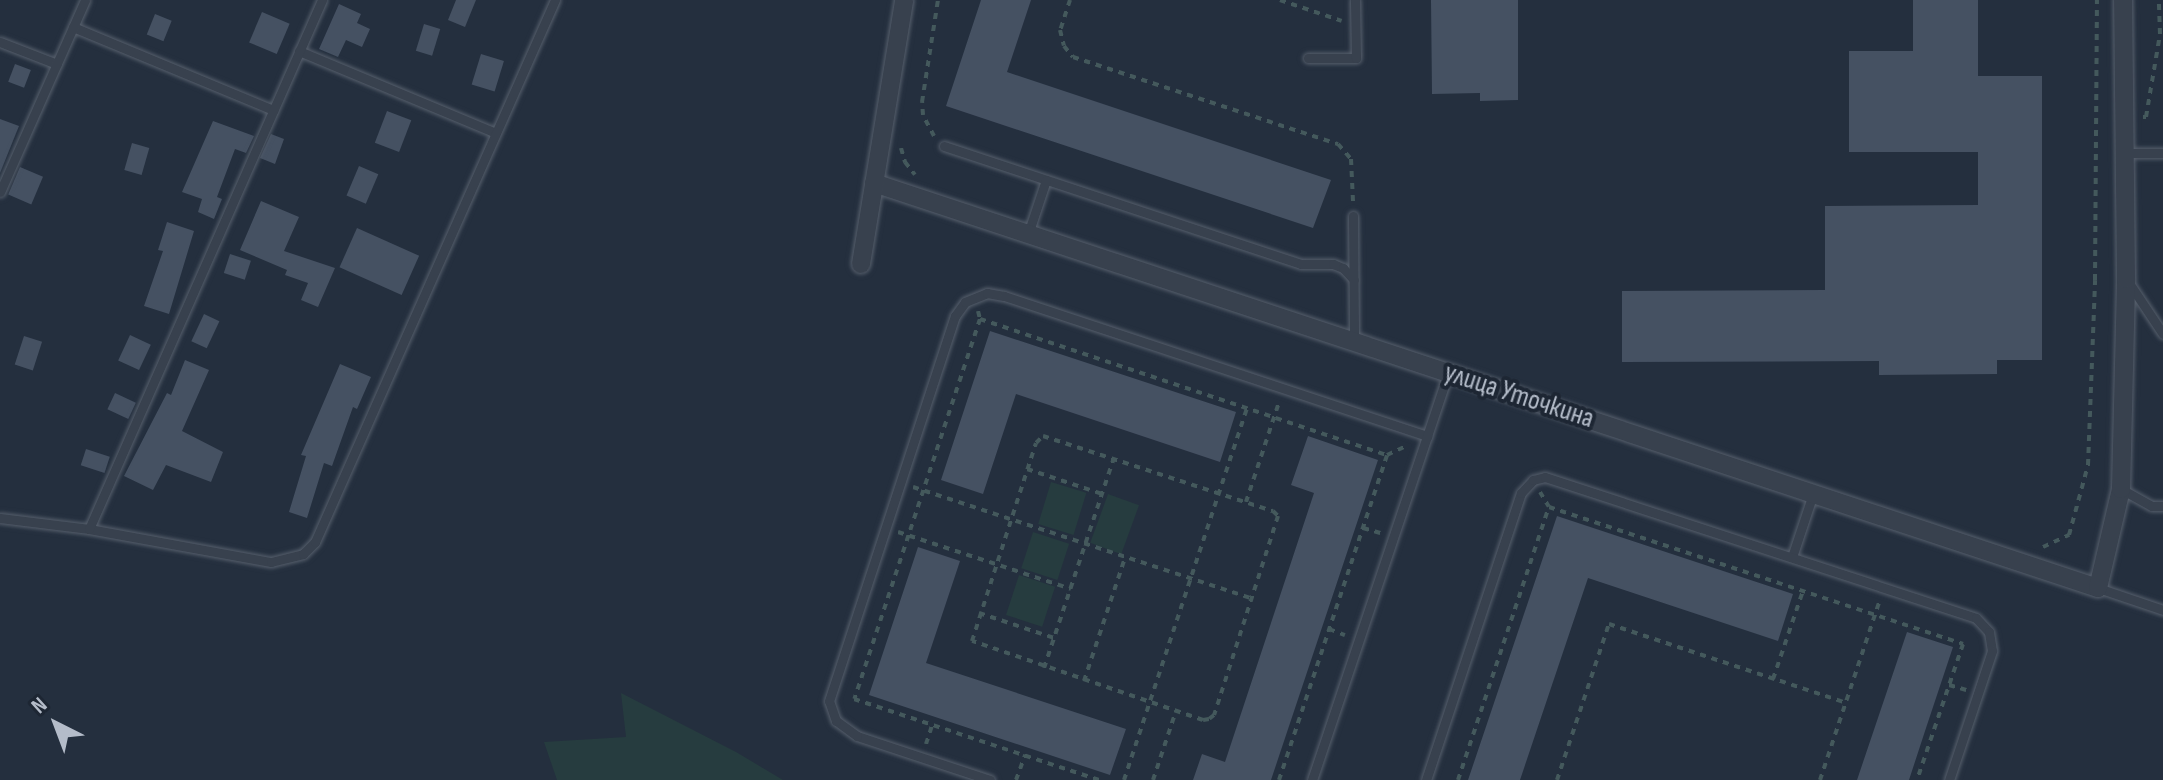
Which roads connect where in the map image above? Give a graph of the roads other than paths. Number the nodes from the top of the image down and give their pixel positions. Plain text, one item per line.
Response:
1 (85, 0) edge
2 (322, 0) edge
3 (555, 0) edge
4 (904, 0) edge
5 (1355, 0) edge
6 (2123, 0) edge
7 (73, 27) junction
8 (0, 42) edge
9 (299, 51) junction
10 (1308, 58) dead end
11 (57, 64) junction
12 (273, 110) junction
13 (496, 133) junction
14 (944, 146) road end
15 (2125, 153) junction
16 (2163, 153) edge
17 (1046, 180) junction
18 (874, 183) junction
19 (0, 192) edge
20 (1353, 216) road end
21 (1028, 234) junction
22 (861, 264) dead end
23 (2126, 279) junction
24 (1354, 280) junction
25 (2163, 334) edge
26 (1354, 342) junction
27 (1448, 373) junction
28 (1427, 436) junction
29 (2121, 489) junction
30 (1813, 494) junction
31 (2163, 506) edge
32 (0, 518) edge
33 (89, 529) junction
34 (1792, 557) junction
35 (2098, 588) junction
36 (2163, 610) edge
37 (990, 780) edge
38 (1312, 780) edge
39 (1426, 780) edge
40 (1949, 780) edge

1 - 7 lane
2 - 9 lane
3 - 13 lane
4 - 18 street
5 - 10 lane
6 - 15 street
7 - 11 lane
7 - 12 lane
8 - 11 lane
9 - 12 lane
9 - 13 lane
11 - 19 lane
12 - 33 lane
13 - 33 lane
14 - 17 lane
15 - 16 lane
15 - 23 street
17 - 21 lane
17 - 24 lane
18 - 21 street, улица Уточкина
18 - 22 street
20 - 24 lane
21 - 26 street, улица Уточкина
23 - 25 lane
23 - 29 street
24 - 26 lane
26 - 27 street, улица Уточкина
27 - 28 lane
27 - 30 street, улица Уточкина
28 - 37 lane
28 - 38 lane
29 - 31 lane
29 - 35 street
30 - 34 lane
30 - 35 street, улица Уточкина
32 - 33 lane
34 - 39 lane
34 - 40 lane
35 - 36 lane, улица Уточкина

